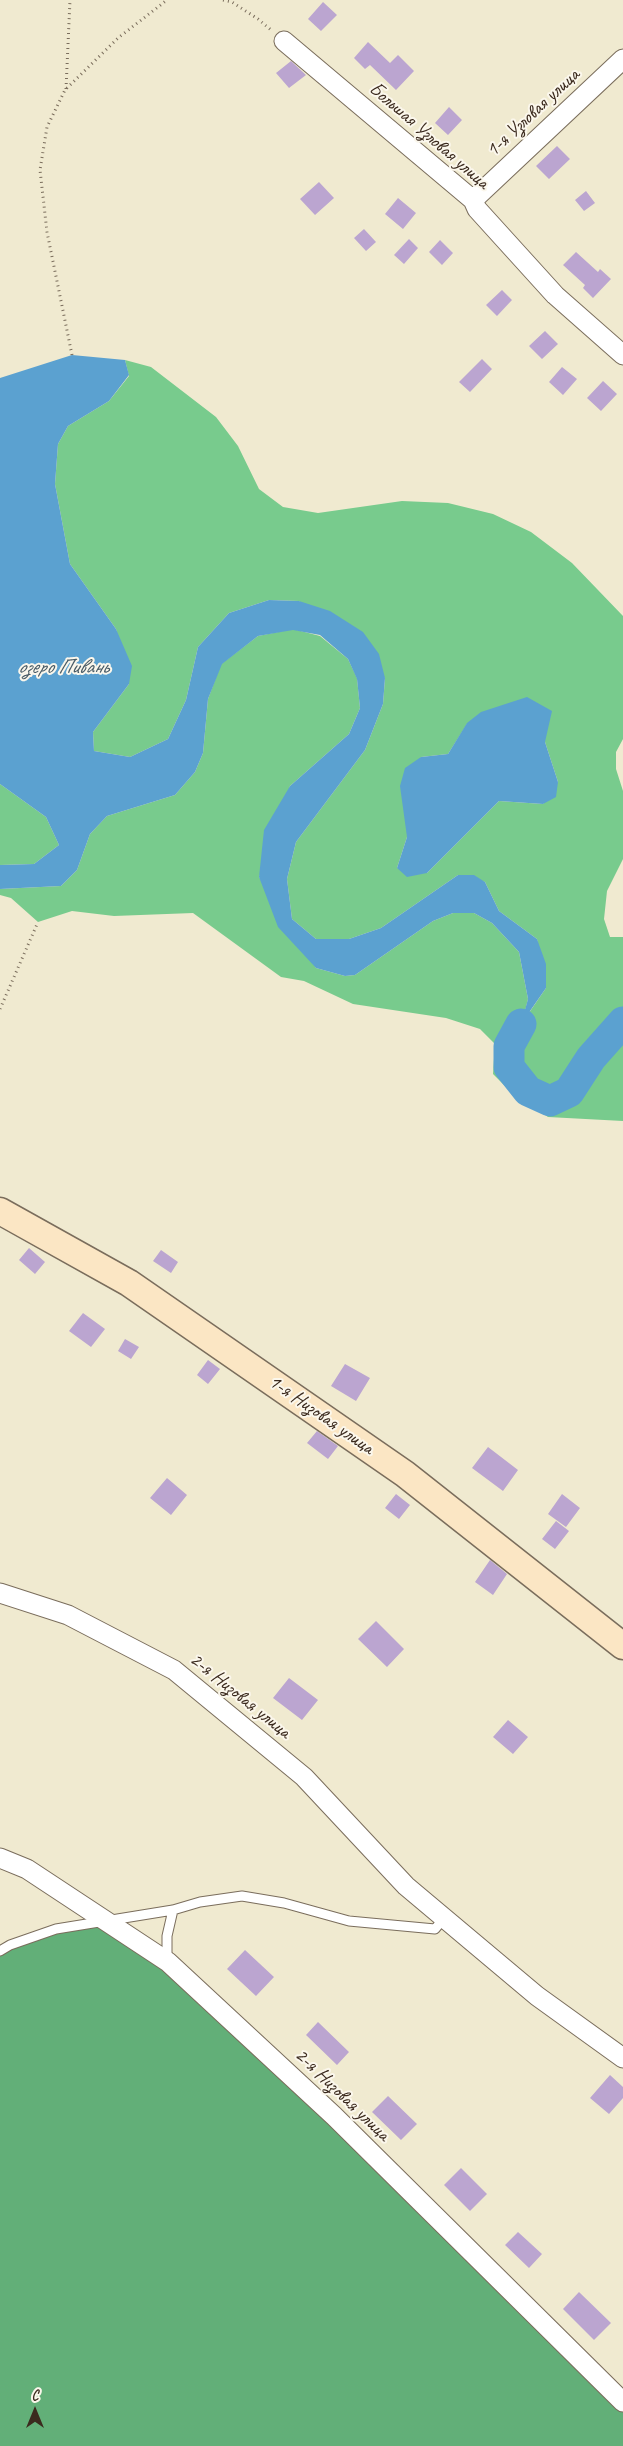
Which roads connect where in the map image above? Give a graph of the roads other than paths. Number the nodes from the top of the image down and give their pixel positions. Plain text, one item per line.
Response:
1 (284, 41) road end
2 (623, 59) edge
3 (473, 200) junction
4 (623, 356) edge
5 (0, 1211) edge
6 (0, 1593) edge
7 (623, 1646) edge
8 (0, 1858) edge
9 (173, 1910) junction
10 (444, 1918) junction
11 (106, 1921) junction
12 (0, 1951) edge
13 (168, 1962) junction
14 (623, 2058) edge
15 (623, 2402) edge

1 - 3 street, Большая Узловая улица
2 - 3 street, 1-я Узловая улица
3 - 4 street, Большая Узловая улица
5 - 7 street, 1-я Низовая улица
6 - 10 street, 2-я Низовая улица
8 - 11 street, 2-я Низовая улица
9 - 10 lane
9 - 11 lane
9 - 13 lane
10 - 14 street, 2-я Низовая улица
11 - 12 lane
11 - 13 street, 2-я Низовая улица
13 - 15 street, 2-я Низовая улица

